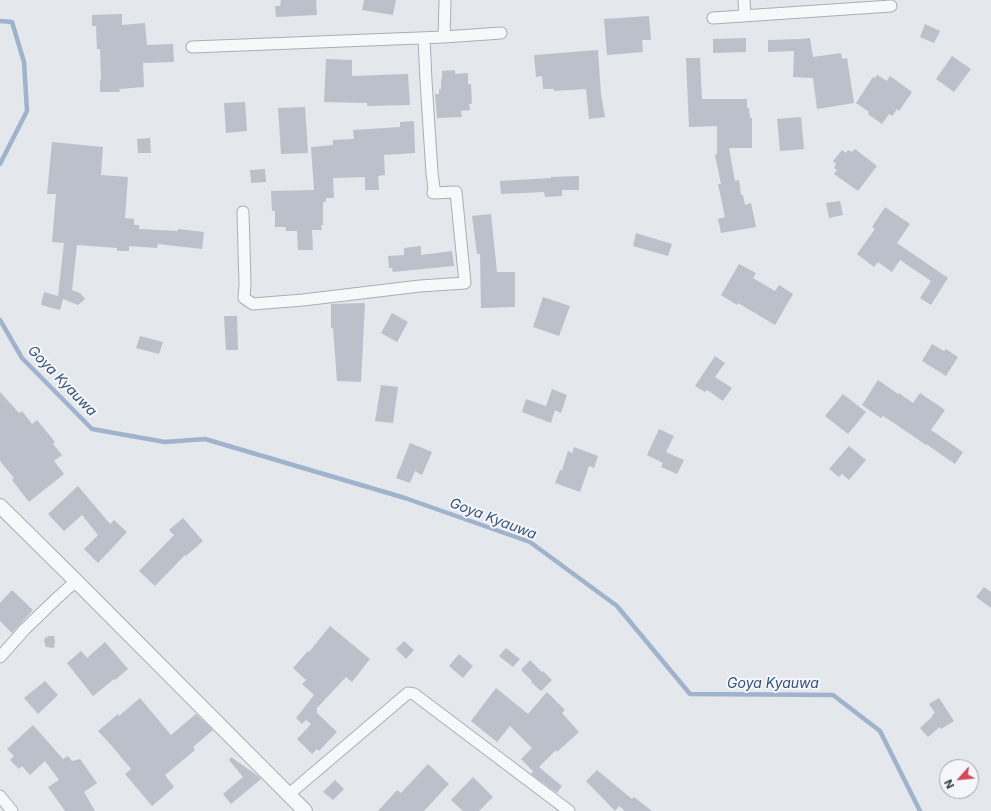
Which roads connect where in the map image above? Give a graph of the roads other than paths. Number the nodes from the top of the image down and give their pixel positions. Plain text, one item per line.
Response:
1 (445, 0) edge
2 (744, 0) edge
3 (891, 6) dead end
4 (745, 16) junction
5 (713, 18) dead end
6 (501, 33) dead end
7 (444, 37) junction
8 (424, 38) junction
9 (192, 47) dead end
10 (242, 212) dead end
11 (0, 506) edge
12 (76, 581) junction
13 (0, 657) edge
14 (288, 795) junction
15 (0, 796) edge
16 (12, 811) edge
17 (305, 811) edge
18 (569, 811) edge

1 - 7 street
2 - 4 street
3 - 4 street
4 - 5 street
6 - 7 street
7 - 8 street
8 - 9 street
8 - 10 street
11 - 12 street
12 - 13 street
12 - 14 street
14 - 17 street
14 - 18 street
15 - 16 street

